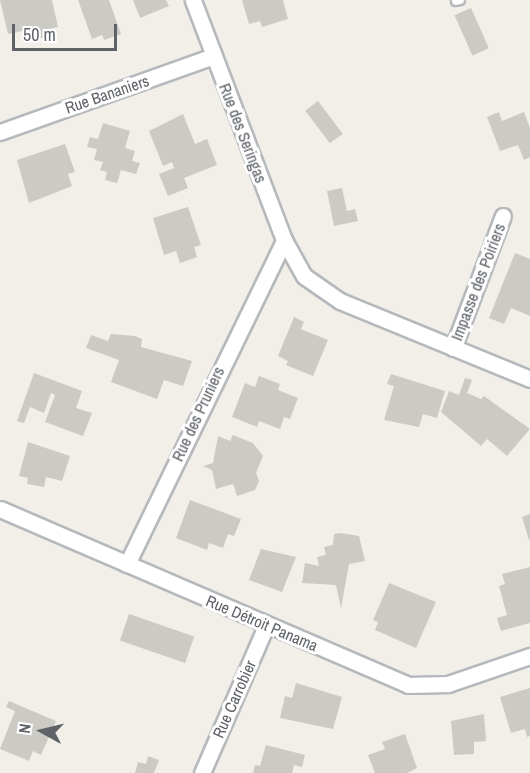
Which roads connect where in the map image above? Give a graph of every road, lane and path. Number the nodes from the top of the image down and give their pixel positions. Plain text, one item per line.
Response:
1 (194, 0) edge
2 (214, 56) junction
3 (0, 132) edge
4 (503, 216) dead end
5 (284, 240) junction
6 (453, 348) junction
7 (530, 380) edge
8 (0, 509) edge
9 (127, 564) junction
10 (266, 626) junction
11 (530, 656) edge
12 (202, 773) edge

1 - 2 street, Rue des Seringas
2 - 3 street, Rue Bananiers
2 - 5 street, Rue des Seringas
4 - 6 street, Impasse des Poiriers
5 - 6 street, Rue des Seringas
5 - 9 street, Rue des Pruniers
6 - 7 street, Rue des Seringas
8 - 9 street, Rue Détroit Panama
9 - 10 street, Rue Détroit Panama
10 - 11 street, Rue Détroit Panama
10 - 12 street, Rue Carrobier

